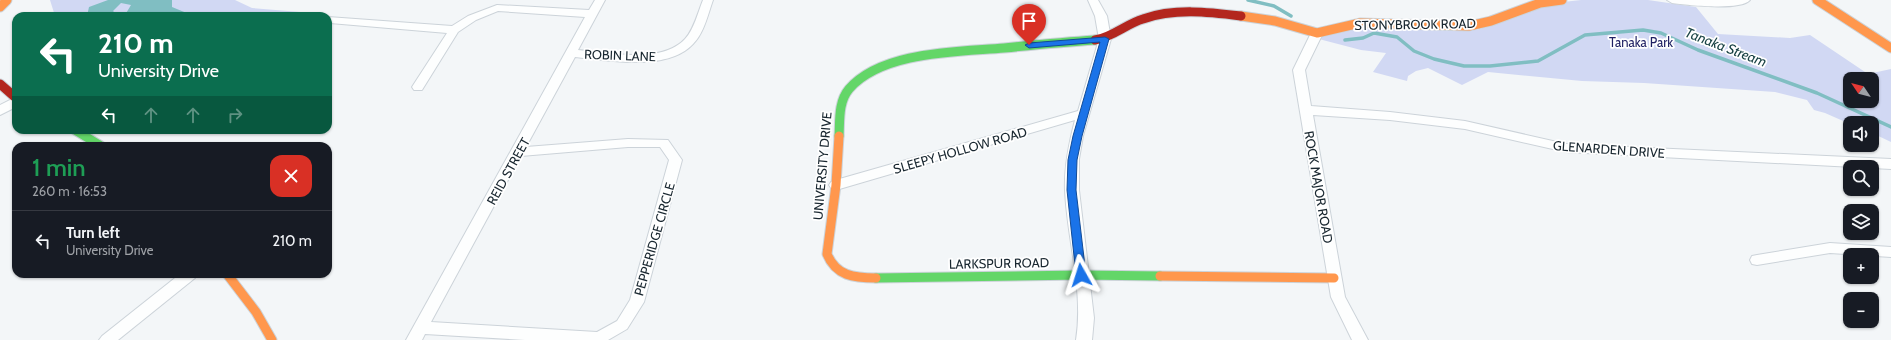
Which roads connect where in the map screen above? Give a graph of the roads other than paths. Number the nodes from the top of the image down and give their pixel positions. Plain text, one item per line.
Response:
1 (7, 0) edge
2 (600, 0) edge
3 (708, 0) edge
4 (1093, 0) edge
5 (1562, 0) edge
6 (1672, 0) edge
7 (1744, 0) edge
8 (1817, 0) edge
9 (496, 4) edge
10 (0, 7) edge
11 (592, 14) junction
12 (332, 20) edge
13 (454, 30) junction
14 (1317, 33) junction
15 (1105, 39) junction
16 (1891, 48) edge
17 (572, 53) junction
18 (0, 84) edge
19 (418, 87) dead end
20 (12, 95) edge
21 (12, 102) edge
22 (1306, 110) junction
23 (0, 111) edge
24 (1083, 114) junction
25 (83, 134) edge
26 (95, 142) edge
27 (518, 152) junction
28 (1891, 164) edge
29 (836, 185) junction
30 (1891, 252) edge
31 (1757, 260) dead end
32 (834, 270) joint
33 (1081, 275) junction
34 (185, 278) edge
35 (230, 278) edge
36 (1334, 278) junction
37 (421, 328) junction
38 (107, 340) edge
39 (272, 340) edge
40 (414, 340) edge
41 (1084, 340) edge
42 (1360, 340) edge

1 - 10 street
2 - 11 street, REID STREET
3 - 17 street, ROBIN LANE
4 - 15 street
5 - 14 street, STONYBROOK ROAD
6 - 7 street
8 - 16 street
9 - 11 street
9 - 13 street
11 - 17 street, REID STREET
12 - 13 street
13 - 19 street
14 - 15 street
14 - 22 street, ROCK MAJOR ROAD
15 - 24 street
15 - 29 street, UNIVERSITY DRIVE
17 - 27 street, REID STREET
18 - 20 street
21 - 23 street
22 - 28 street, GLENARDEN DRIVE
22 - 36 street, ROCK MAJOR ROAD
24 - 29 street, SLEEPY HOLLOW ROAD
24 - 33 street
25 - 26 street
27 - 37 street, REID STREET
27 - 37 street, PEPPERIDGE CIRCLE
29 - 32 street, UNIVERSITY DRIVE
30 - 31 street
32 - 33 street, LARKSPUR ROAD
33 - 36 street, LARKSPUR ROAD
33 - 41 street
34 - 38 street
35 - 39 street
36 - 42 street, ROCK MAJOR ROAD
37 - 40 street, REID STREET

